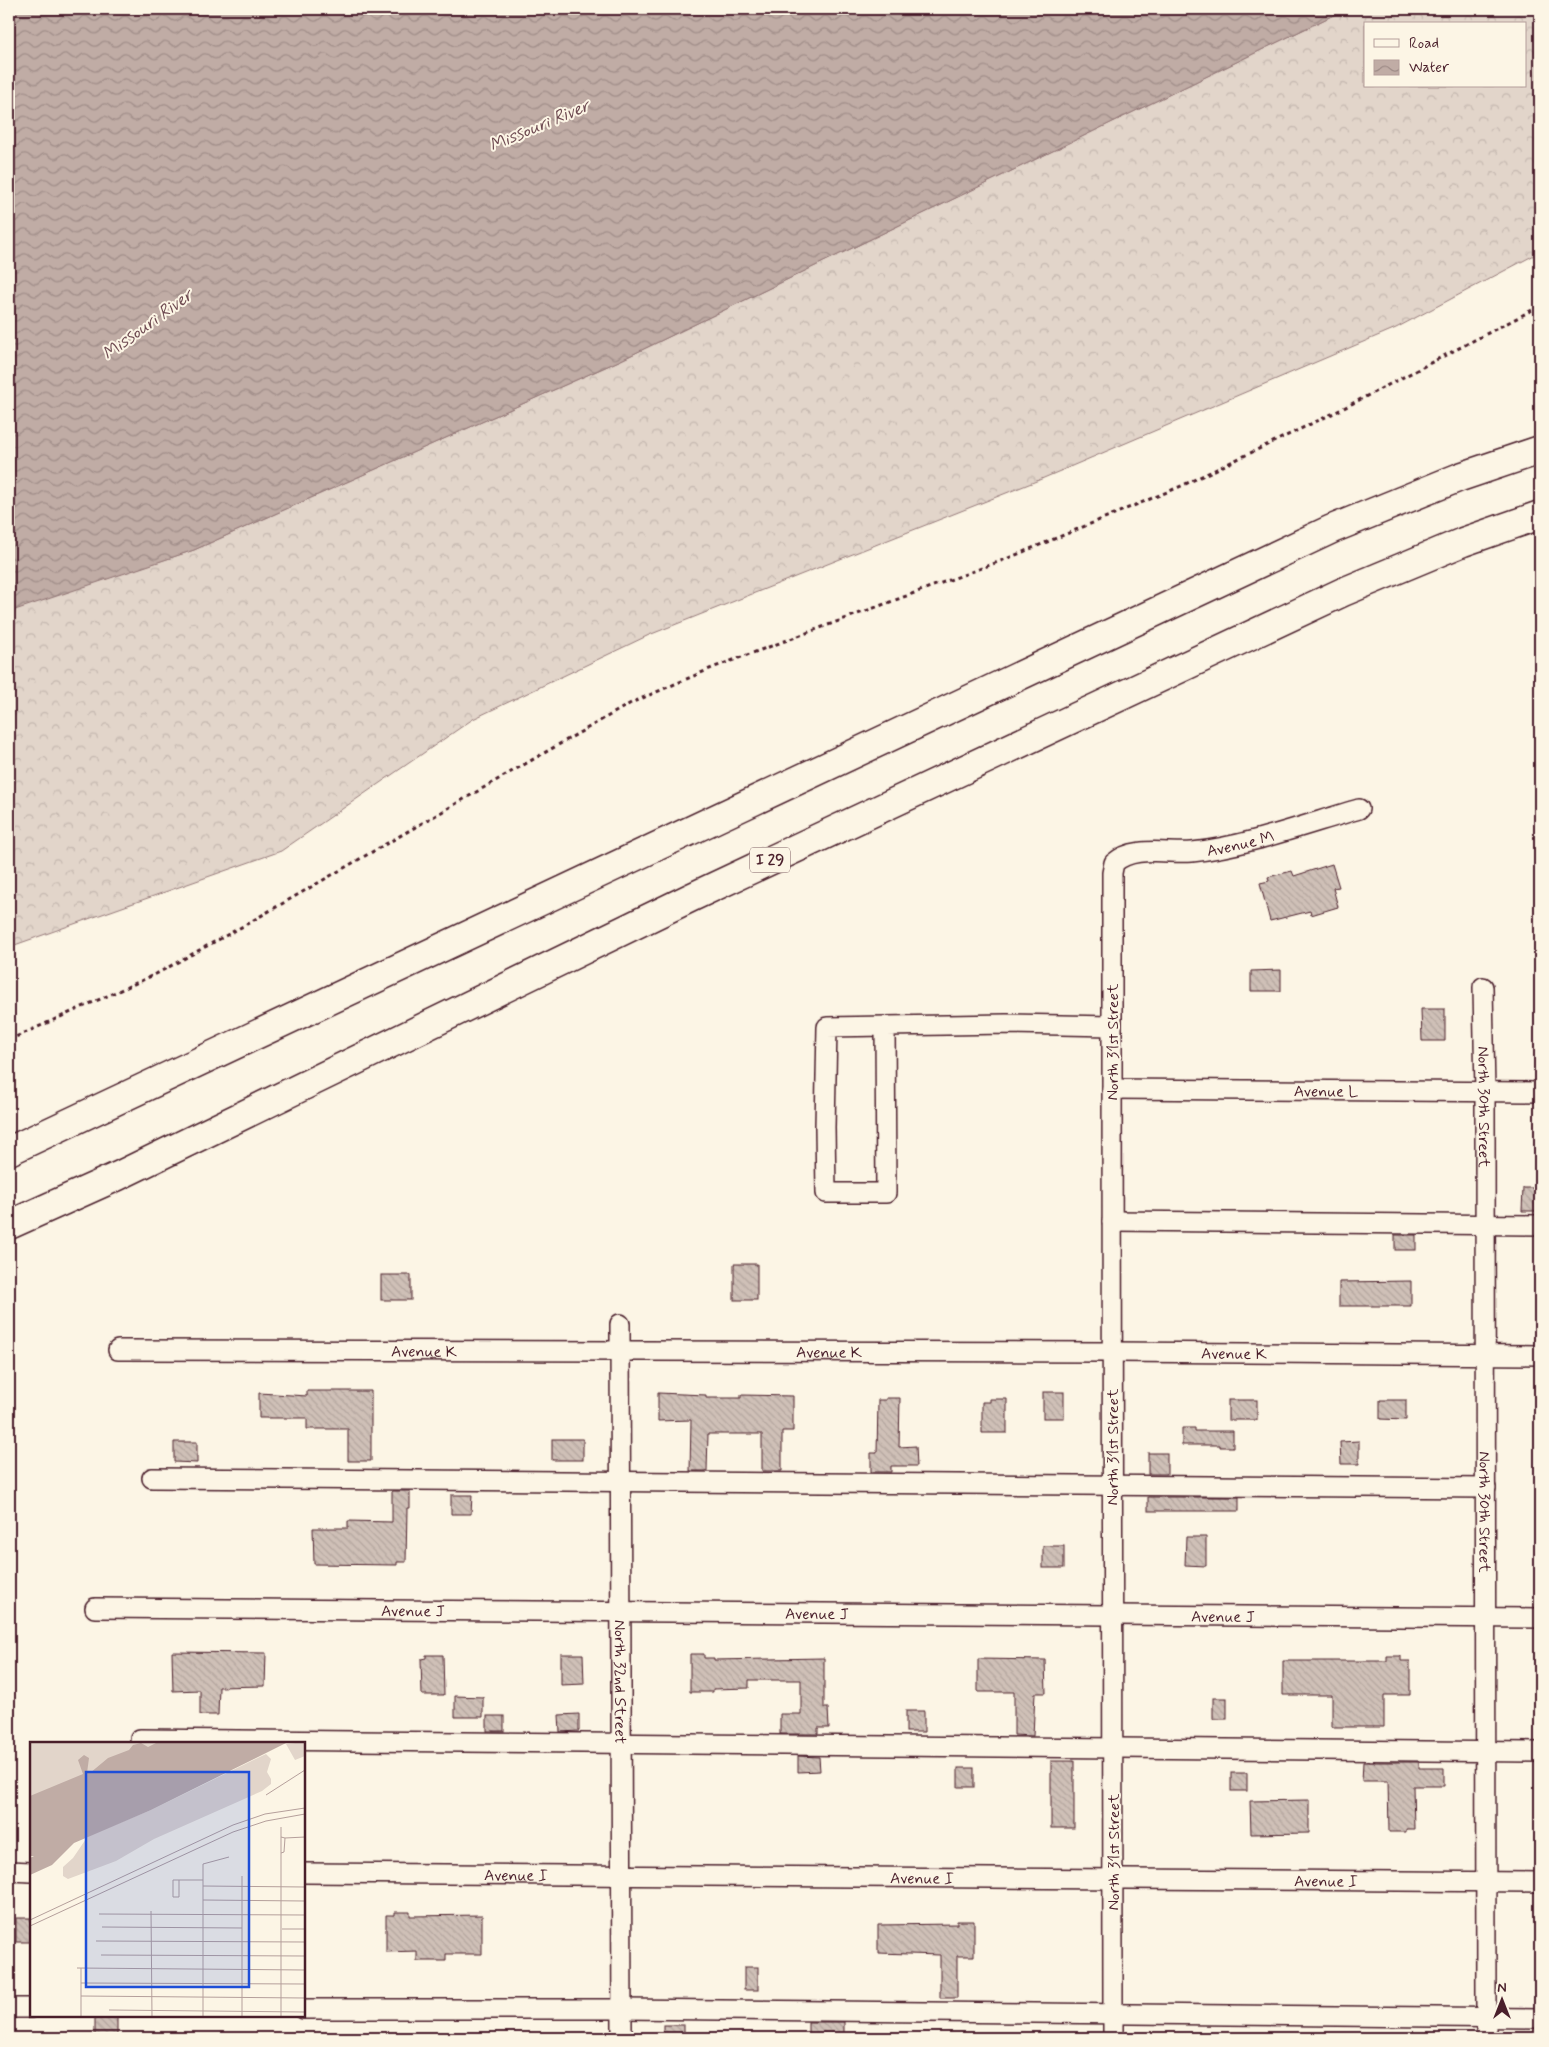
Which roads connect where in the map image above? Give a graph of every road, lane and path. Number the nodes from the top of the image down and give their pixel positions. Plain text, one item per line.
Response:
1 (1540, 306) edge
2 (1540, 450) edge
3 (1540, 515) edge
4 (1359, 809) dead end
5 (1119, 858) joint
6 (1482, 987) dead end
7 (885, 1026) junction
8 (1112, 1026) junction
9 (9, 1040) edge
10 (1112, 1089) junction
11 (1485, 1092) junction
12 (1540, 1092) edge
13 (9, 1151) edge
14 (1112, 1221) junction
15 (1485, 1224) junction
16 (9, 1225) edge
17 (1540, 1225) edge
18 (620, 1324) dead end
19 (118, 1350) dead end
20 (620, 1350) junction
21 (1112, 1352) junction
22 (1486, 1355) junction
23 (1540, 1355) edge
24 (152, 1478) dead end
25 (620, 1482) junction
26 (1112, 1485) junction
27 (1486, 1488) junction
28 (95, 1608) dead end
29 (620, 1611) junction
30 (1112, 1615) junction
31 (1486, 1617) junction
32 (1540, 1618) edge
33 (140, 1739) dead end
34 (621, 1744) junction
35 (1112, 1749) junction
36 (1486, 1751) junction
37 (1540, 1752) edge
38 (9, 1871) edge
39 (30, 1872) edge
40 (305, 1873) edge
41 (621, 1874) junction
42 (1113, 1878) junction
43 (1486, 1881) junction
44 (1540, 1882) edge
45 (9, 2008) edge
46 (30, 2008) edge
47 (305, 2009) edge
48 (622, 2009) junction
49 (1113, 2014) junction
50 (1486, 2018) junction
51 (1540, 2018) edge
52 (622, 2038) edge
53 (1113, 2038) edge
54 (1486, 2038) edge

1 - 9 path
2 - 13 highway
3 - 16 highway, I 29
4 - 5 street, Avenue M
5 - 8 street, North 31st Street
6 - 11 street, North 30th Street
7 - 7 street
7 - 8 street
8 - 10 street, North 31st Street
10 - 11 street, Avenue L
10 - 14 street, North 31st Street
11 - 12 street, Avenue L
11 - 15 street, North 30th Street
14 - 15 street
14 - 21 street, North 31st Street
15 - 17 street
15 - 22 street, North 30th Street
18 - 20 street, North 32nd Street
19 - 20 street, Avenue K
20 - 21 street, Avenue K
20 - 25 street, North 32nd Street
21 - 22 street, Avenue K
21 - 26 street, North 31st Street
22 - 23 street, Avenue K
22 - 27 street, North 30th Street
24 - 25 street
25 - 26 street
25 - 29 street, North 32nd Street
26 - 27 street
26 - 30 street, North 31st Street
27 - 31 street, North 30th Street
28 - 29 street, Avenue J
29 - 30 street, Avenue J
29 - 34 street, North 32nd Street
30 - 31 street, Avenue J
30 - 35 street, North 31st Street
31 - 32 street, Avenue J
31 - 36 street, North 30th Street
33 - 34 street
34 - 35 street
34 - 41 street, North 32nd Street
35 - 36 street
35 - 42 street, North 31st Street
36 - 37 street
36 - 43 street, North 30th Street
38 - 39 street
40 - 41 street, Avenue I
41 - 42 street, Avenue I
41 - 48 street, North 32nd Street
42 - 43 street, Avenue I
42 - 49 street, North 31st Street
43 - 44 street, Avenue I
43 - 50 street, North 30th Street
45 - 46 street
47 - 48 street
48 - 49 street
48 - 52 street, North 32nd Street
49 - 50 street
49 - 53 street, North 31st Street
50 - 51 street
50 - 54 street, North 30th Street

